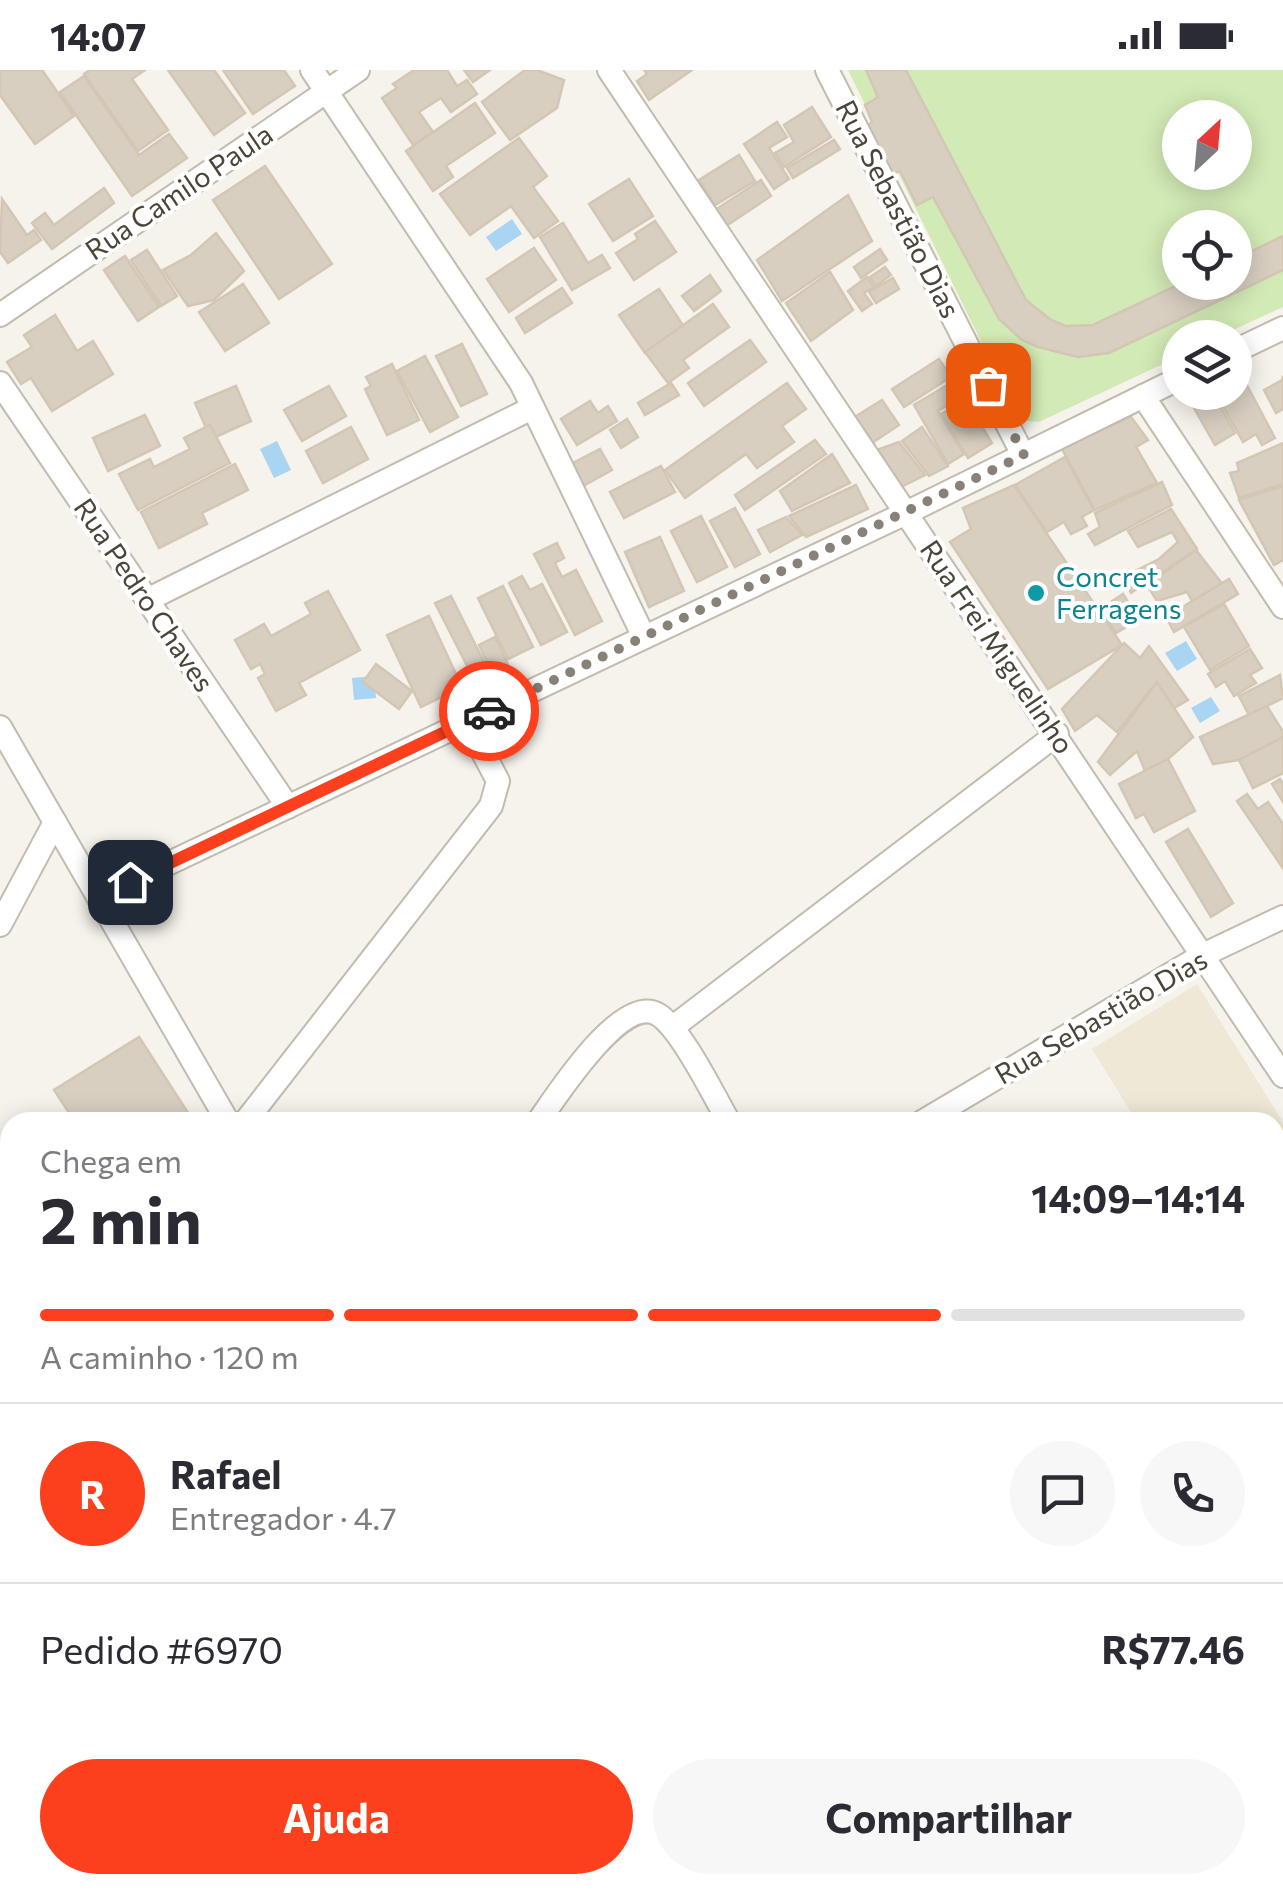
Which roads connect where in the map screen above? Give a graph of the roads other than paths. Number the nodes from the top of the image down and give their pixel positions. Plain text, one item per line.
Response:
1 (312, 70) edge
2 (358, 70) edge
3 (610, 70) edge
4 (827, 70) edge
5 (326, 91) junction
6 (0, 314) edge
7 (1283, 328) edge
8 (1252, 343) edge
9 (0, 383) edge
10 (1162, 387) edge
11 (1144, 396) junction
12 (532, 408) junction
13 (1024, 455) junction
14 (906, 513) junction
15 (147, 600) junction
16 (1283, 607) edge
17 (644, 637) junction
18 (467, 722) junction
19 (0, 728) edge
20 (1056, 734) junction
21 (288, 806) junction
22 (56, 822) junction
23 (98, 897) junction
24 (1283, 917) edge
25 (0, 925) edge
26 (1203, 955) junction
27 (673, 1027) junction
28 (1283, 1076) edge
29 (222, 1112) edge
30 (253, 1112) edge
31 (545, 1112) edge
32 (723, 1112) edge
33 (939, 1112) edge

1 - 5 street
2 - 5 street, Rua Camilo Paula
3 - 14 street, Rua Frei Miguelinho
4 - 13 street, Rua Sebastião Dias
5 - 6 street, Rua Camilo Paula
5 - 12 street
7 - 8 street
9 - 15 street, Rua Pedro Chaves
10 - 11 street
11 - 13 street
11 - 16 street
12 - 15 street
12 - 17 street
13 - 14 street
14 - 17 street
14 - 20 street, Rua Frei Miguelinho
15 - 21 street, Rua Pedro Chaves
17 - 18 street
18 - 21 street
18 - 30 street
19 - 22 street
20 - 26 street, Rua Frei Miguelinho
20 - 27 street
21 - 23 street
22 - 23 street
22 - 25 street
23 - 29 street
24 - 26 street, Rua Sebastião Dias
26 - 28 street, Rua Frei Miguelinho
26 - 33 street, Rua Sebastião Dias
27 - 31 street
27 - 32 street

